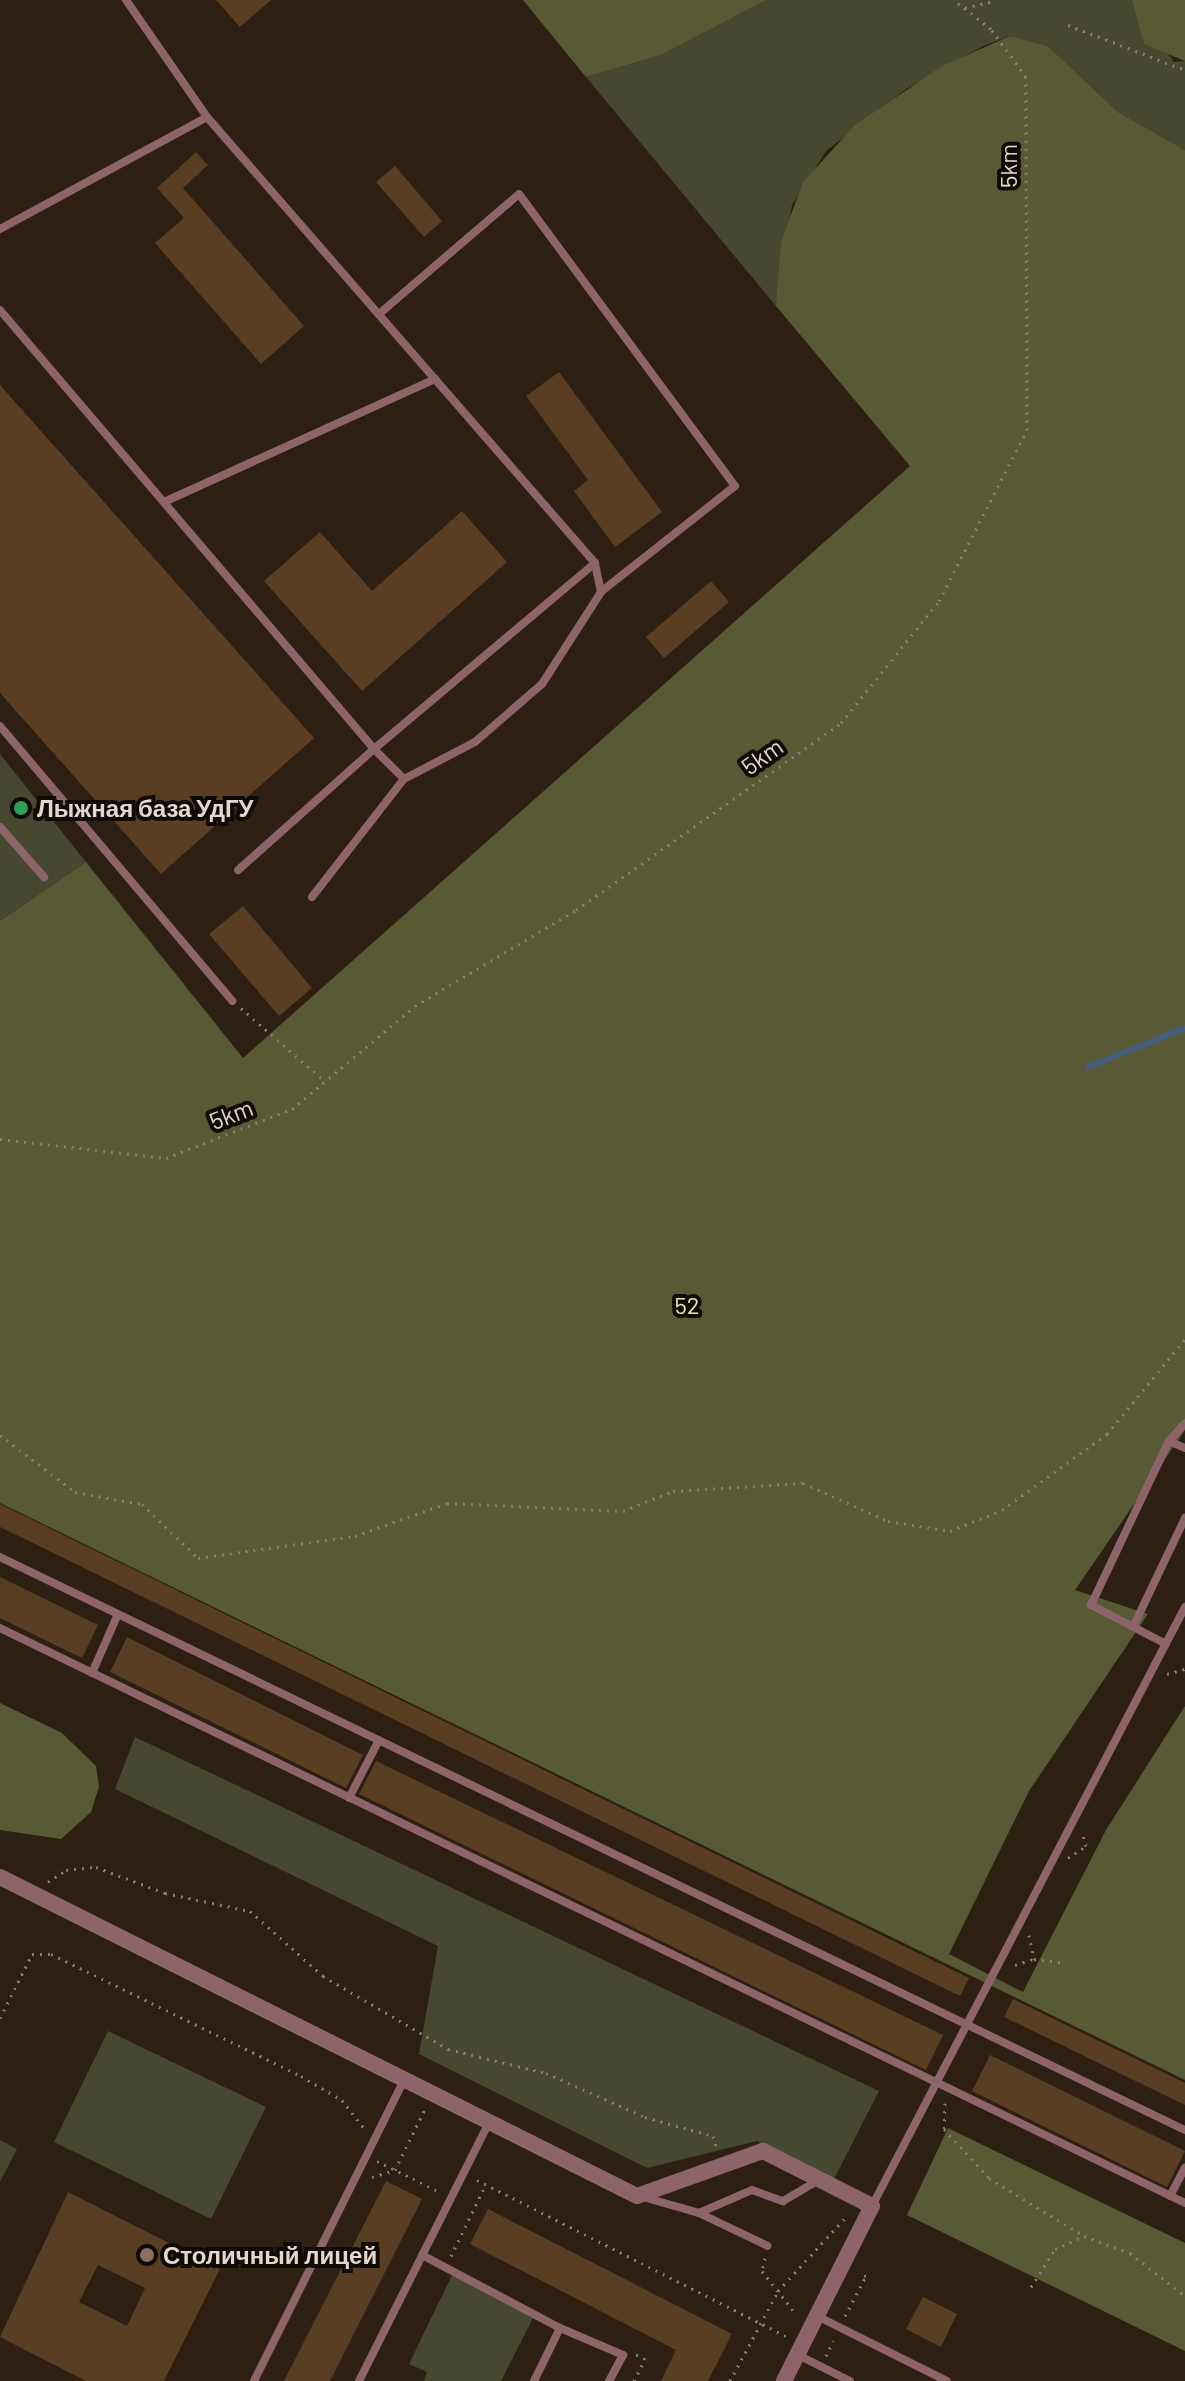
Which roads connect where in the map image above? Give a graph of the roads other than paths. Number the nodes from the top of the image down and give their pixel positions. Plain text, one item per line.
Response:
1 (126, 0) edge
2 (207, 117) junction
3 (0, 229) edge
4 (0, 310) edge
5 (379, 314) junction
6 (435, 379) junction
7 (164, 502) junction
8 (595, 563) junction
9 (601, 592) junction
10 (0, 726) edge
11 (374, 749) junction
12 (404, 779) junction
13 (0, 827) edge
14 (238, 870) dead end
15 (44, 877) dead end
16 (312, 897) dead end
17 (232, 1001) road end
18 (1185, 1423) edge
19 (1169, 1441) junction
20 (1185, 1448) edge
21 (1185, 1518) edge
22 (0, 1557) edge
23 (1185, 1607) edge
24 (118, 1614) junction
25 (1134, 1625) junction
26 (0, 1628) edge
27 (1166, 1644) junction
28 (92, 1673) junction
29 (379, 1740) junction
30 (349, 1798) junction
31 (0, 1877) edge
32 (967, 2024) junction
33 (404, 2080) junction
34 (941, 2084) junction
35 (489, 2123) junction
36 (1185, 2130) edge
37 (1185, 2168) edge
38 (820, 2180) junction
39 (637, 2196) junction
40 (1170, 2196) junction
41 (1185, 2203) edge
42 (872, 2206) junction
43 (699, 2213) junction
44 (768, 2246) road end
45 (422, 2255) junction
46 (560, 2328) junction
47 (806, 2336) junction
48 (254, 2381) edge
49 (359, 2381) edge
50 (534, 2381) edge
51 (609, 2381) edge
52 (784, 2381) edge
53 (850, 2381) edge
54 (947, 2381) edge

1 - 2 lane
2 - 3 lane
2 - 5 lane
4 - 7 lane
5 - 6 lane
5 - 9 lane
6 - 7 lane
6 - 8 lane
7 - 11 lane
8 - 9 lane
8 - 11 lane
9 - 12 lane
10 - 17 lane
11 - 12 lane
11 - 14 lane
12 - 16 lane
13 - 15 lane
18 - 19 lane
19 - 20 lane
19 - 25 lane
21 - 25 lane
22 - 24 lane
23 - 27 lane
24 - 28 lane
24 - 29 lane
25 - 27 lane
26 - 28 lane
27 - 32 lane
28 - 30 lane
29 - 30 lane
29 - 32 lane
30 - 34 lane
31 - 33 street
32 - 34 lane
32 - 36 lane
33 - 35 street
33 - 48 lane
34 - 40 lane
34 - 42 lane
35 - 39 street
35 - 45 lane
37 - 40 lane
38 - 39 street
38 - 42 street
38 - 43 lane
39 - 43 lane
40 - 41 lane
42 - 47 street
43 - 44 lane
45 - 46 lane
45 - 49 lane
46 - 50 lane
46 - 51 lane
47 - 52 street
47 - 53 lane
47 - 54 lane

